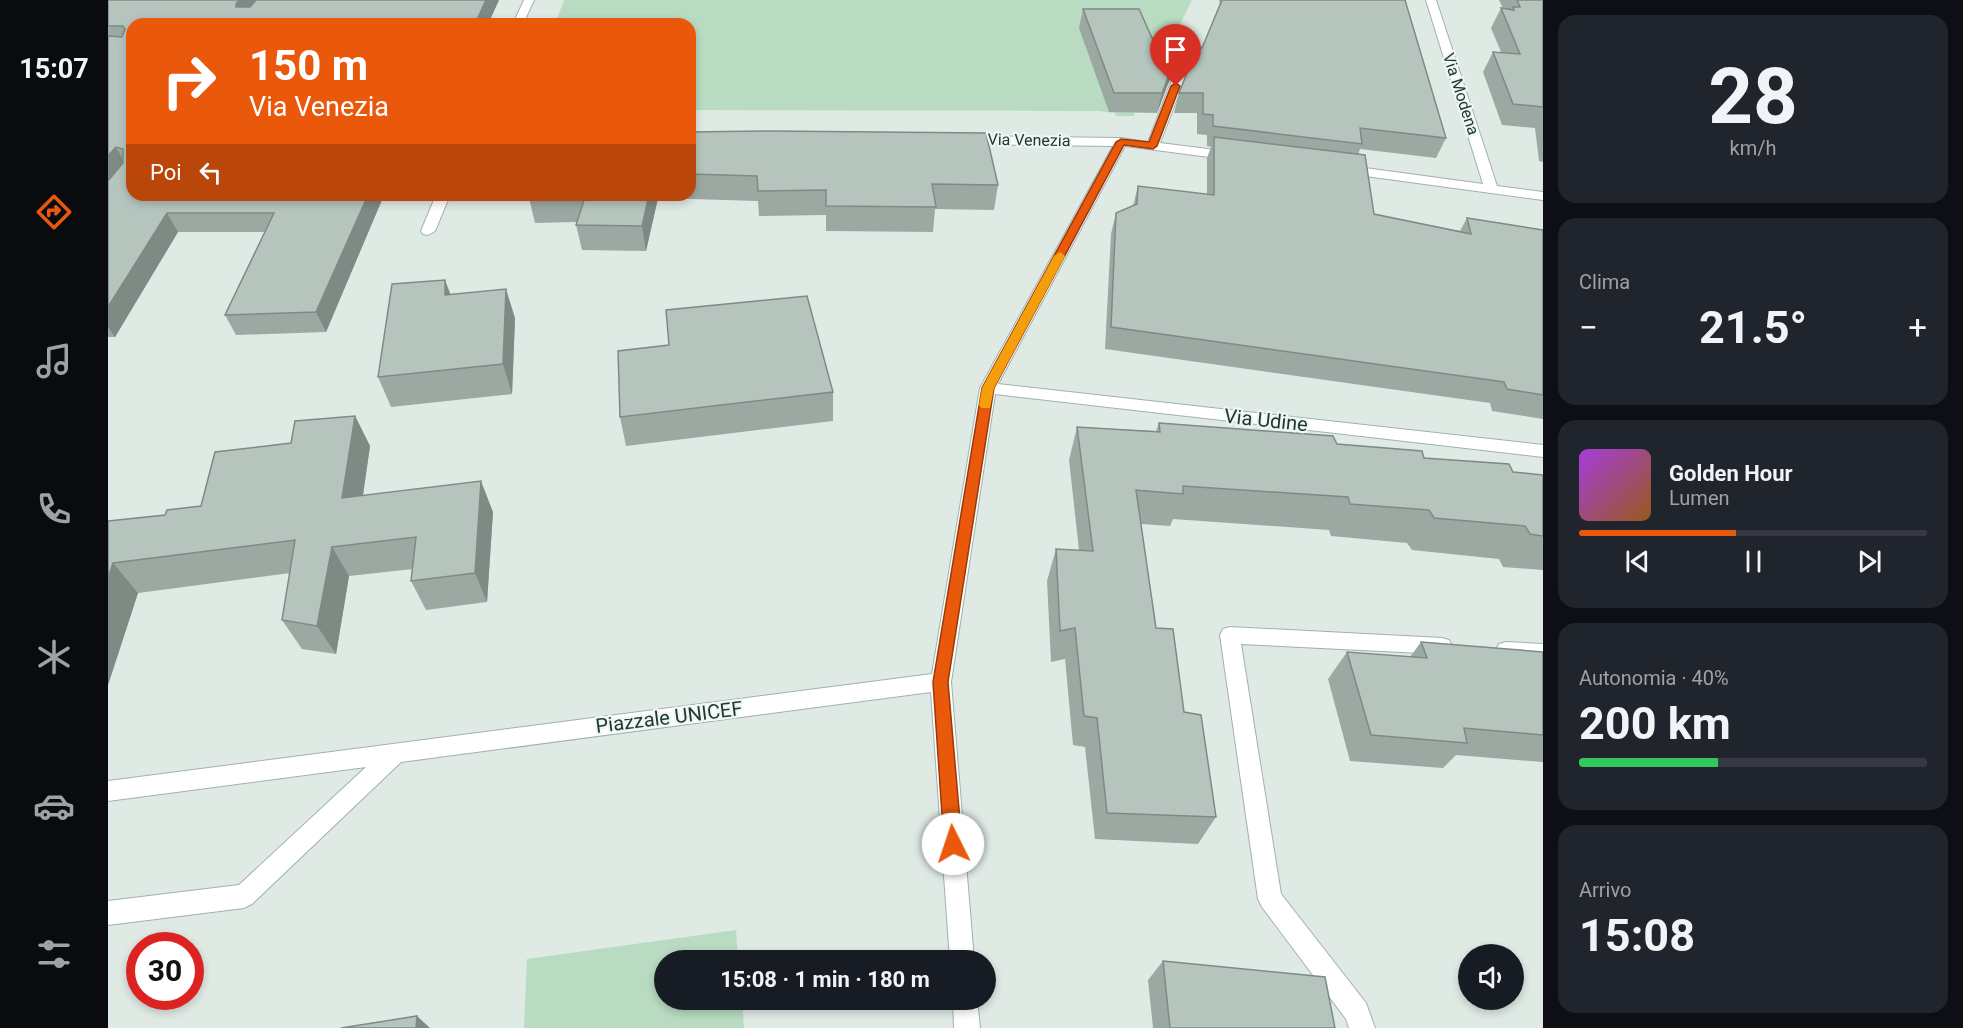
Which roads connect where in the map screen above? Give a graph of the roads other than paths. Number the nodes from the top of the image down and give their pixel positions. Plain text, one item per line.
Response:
1 (529, 0) edge
2 (1431, 0) edge
3 (521, 18) edge
4 (1191, 46) dead end
5 (953, 140) edge
6 (1121, 142) junction
7 (1153, 146) junction
8 (1246, 157) edge
9 (1328, 167) edge
10 (1491, 188) junction
11 (1543, 196) edge
12 (440, 201) edge
13 (428, 231) dead end
14 (988, 388) junction
15 (1543, 451) edge
16 (1462, 648) edge
17 (1485, 649) edge
18 (1543, 652) edge
19 (941, 682) junction
20 (396, 753) junction
21 (108, 791) edge
22 (108, 913) edge
23 (961, 950) edge
24 (966, 1010) edge
25 (967, 1028) edge
26 (1362, 1028) edge

1 - 3 street
2 - 10 street, Via Modena
4 - 7 street
5 - 6 street, Via Venezia
6 - 7 street, Via Venezia
6 - 14 street
7 - 8 street, Via Venezia
9 - 10 street
10 - 11 street
12 - 13 street
14 - 15 street, Via Udine
14 - 19 street
16 - 26 street
17 - 18 street
19 - 20 street, Piazzale UNICEF
19 - 23 street
20 - 21 street, Piazzale UNICEF
20 - 22 street
24 - 25 street

